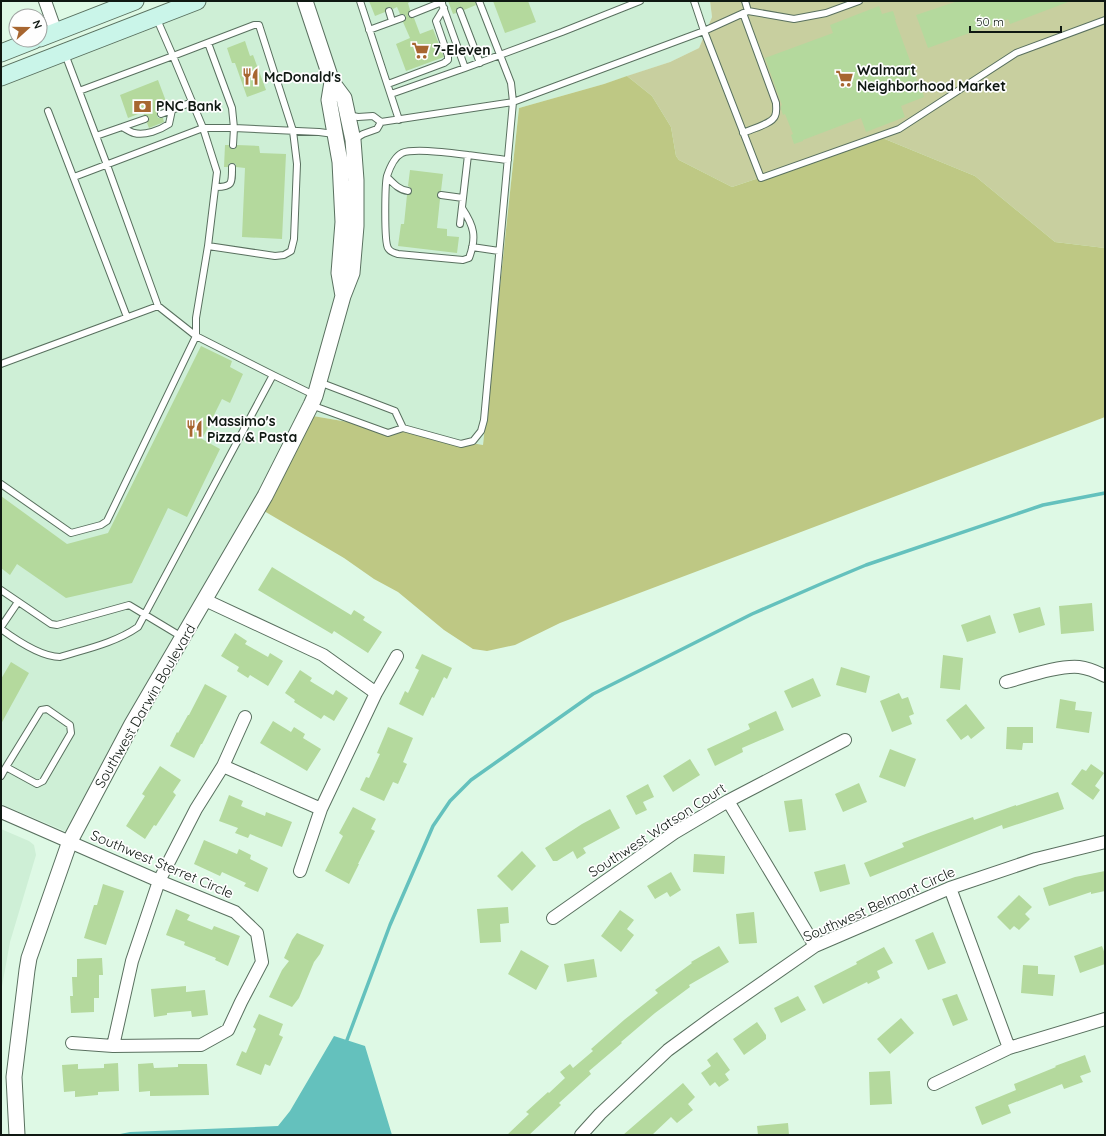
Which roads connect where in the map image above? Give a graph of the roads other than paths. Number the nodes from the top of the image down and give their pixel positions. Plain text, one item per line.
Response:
1 (45, 1) edge
2 (135, 1) edge
3 (197, 1) edge
4 (305, 1) edge
5 (360, 1) edge
6 (479, 1) edge
7 (640, 1) edge
8 (694, 1) edge
9 (745, 1) edge
10 (859, 1) edge
11 (442, 4) edge
12 (389, 11) dead end
13 (460, 11) dead end
14 (746, 12) junction
15 (412, 14) dead end
16 (156, 17) junction
17 (402, 18) dead end
18 (1105, 20) edge
19 (392, 21) junction
20 (370, 30) junction
21 (704, 31) junction
22 (56, 32) junction
23 (48, 35) edge
24 (208, 43) junction
25 (14, 48) edge
26 (1, 53) edge
27 (64, 53) junction
28 (500, 55) junction
29 (174, 56) junction
30 (480, 63) junction
31 (24, 68) junction
32 (465, 68) junction
33 (1, 77) edge
34 (332, 82) junction
35 (388, 84) junction
36 (79, 91) junction
37 (391, 94) junction
38 (192, 102) junction
39 (513, 102) junction
40 (172, 110) junction
41 (48, 111) dead end
42 (161, 114) dead end
43 (348, 114) junction
44 (145, 119) dead end
45 (399, 120) junction
46 (381, 122) junction
47 (122, 127) junction
48 (203, 128) junction
49 (234, 128) junction
50 (294, 131) junction
51 (743, 133) junction
52 (336, 134) junction
53 (96, 136) junction
54 (353, 140) junction
55 (233, 145) dead end
56 (468, 156) junction
57 (508, 160) junction
58 (107, 165) junction
59 (232, 167) dead end
60 (74, 177) junction
61 (387, 177) junction
62 (216, 187) junction
63 (408, 191) dead end
64 (441, 195) dead end
65 (463, 198) junction
66 (462, 208) junction
67 (460, 224) dead end
68 (208, 246) junction
69 (472, 247) junction
70 (499, 251) junction
71 (343, 296) junction
72 (158, 306) junction
73 (127, 318) junction
74 (196, 336) junction
75 (1, 364) edge
76 (273, 375) junction
77 (315, 394) junction
78 (403, 428) junction
79 (1, 484) edge
80 (1, 590) edge
81 (206, 600) junction
82 (18, 602) junction
83 (145, 614) junction
84 (1, 628) edge
85 (184, 638) junction
86 (397, 656) dead end
87 (1105, 676) edge
88 (1006, 682) dead end
89 (376, 693) junction
90 (245, 717) dead end
91 (845, 740) dead end
92 (223, 766) junction
93 (6, 767) junction
94 (1, 776) edge
95 (728, 802) junction
96 (321, 809) junction
97 (1, 812) edge
98 (70, 841) junction
99 (1105, 842) edge
100 (300, 871) dead end
101 (159, 881) junction
102 (950, 888) junction
103 (553, 918) dead end
104 (815, 946) junction
105 (1105, 1019) edge
106 (72, 1043) dead end
107 (113, 1046) junction
108 (1009, 1048) junction
109 (934, 1084) dead end
110 (17, 1135) edge
111 (581, 1135) edge

1 - 22 street
2 - 22 main road
3 - 16 main road
4 - 34 street, Southwest Darwin Boulevard
5 - 20 lane
6 - 28 lane
7 - 28 lane
8 - 21 lane
9 - 14 lane
10 - 14 lane
11 - 15 lane
11 - 32 lane
11 - 35 lane
12 - 19 lane
13 - 30 lane
14 - 21 lane
14 - 51 lane
16 - 27 main road
16 - 29 lane
17 - 19 lane
18 - 51 lane
19 - 20 lane
20 - 35 lane
21 - 39 lane
21 - 51 lane
22 - 23 main road
22 - 31 main road
24 - 29 lane
24 - 49 lane
24 - 50 lane
25 - 26 main road
27 - 31 main road
27 - 36 lane
28 - 30 lane
28 - 39 lane
29 - 36 lane
29 - 38 lane
30 - 32 lane
31 - 33 main road
32 - 37 lane
34 - 43 street, Southwest Darwin Boulevard
34 - 52 street, Southwest Darwin Boulevard
35 - 37 lane
36 - 53 lane
37 - 45 lane
38 - 40 lane
38 - 48 lane
39 - 45 lane
39 - 57 lane
40 - 42 lane
40 - 47 lane
41 - 60 lane
43 - 46 lane
43 - 54 street, Southwest Darwin Boulevard
44 - 47 lane
45 - 46 lane
46 - 54 lane
47 - 53 lane
48 - 49 lane
48 - 58 lane
48 - 62 lane
49 - 50 lane
49 - 55 lane
50 - 52 lane
50 - 68 lane
52 - 71 street, Southwest Darwin Boulevard
53 - 58 lane
54 - 71 street, Southwest Darwin Boulevard
56 - 57 lane
56 - 61 lane
56 - 65 lane
57 - 70 lane
58 - 60 lane
58 - 72 lane
59 - 62 lane
60 - 73 lane
61 - 63 lane
61 - 69 lane
62 - 68 lane
64 - 65 lane
65 - 66 lane
66 - 67 lane
66 - 69 lane
68 - 74 lane
69 - 70 lane
70 - 78 lane
71 - 77 street, Southwest Darwin Boulevard
72 - 73 lane
72 - 74 lane
73 - 75 lane
74 - 76 lane
74 - 79 lane
76 - 77 lane
76 - 83 lane
77 - 78 lane
77 - 78 lane
77 - 81 street, Southwest Darwin Boulevard
80 - 82 lane
81 - 85 street, Southwest Darwin Boulevard
81 - 89 street
82 - 83 lane
82 - 84 lane
83 - 84 lane
83 - 85 lane
85 - 98 street, Southwest Darwin Boulevard
86 - 89 street
87 - 88 street
89 - 96 street
90 - 92 street
91 - 95 street, Southwest Watson Court
92 - 96 street
92 - 101 street
93 - 93 lane
93 - 94 lane
95 - 103 street, Southwest Watson Court
95 - 104 street
96 - 100 street
97 - 98 street, Southwest Sterret Circle
98 - 101 street, Southwest Sterret Circle
98 - 110 street, Southwest Darwin Boulevard
99 - 102 street, Southwest Belmont Circle
101 - 107 street
101 - 107 street, Southwest Sterret Circle
102 - 104 street, Southwest Belmont Circle
102 - 108 street
104 - 111 street, Southwest Belmont Circle
105 - 108 street
106 - 107 street, Southwest Sterret Circle
108 - 109 street

